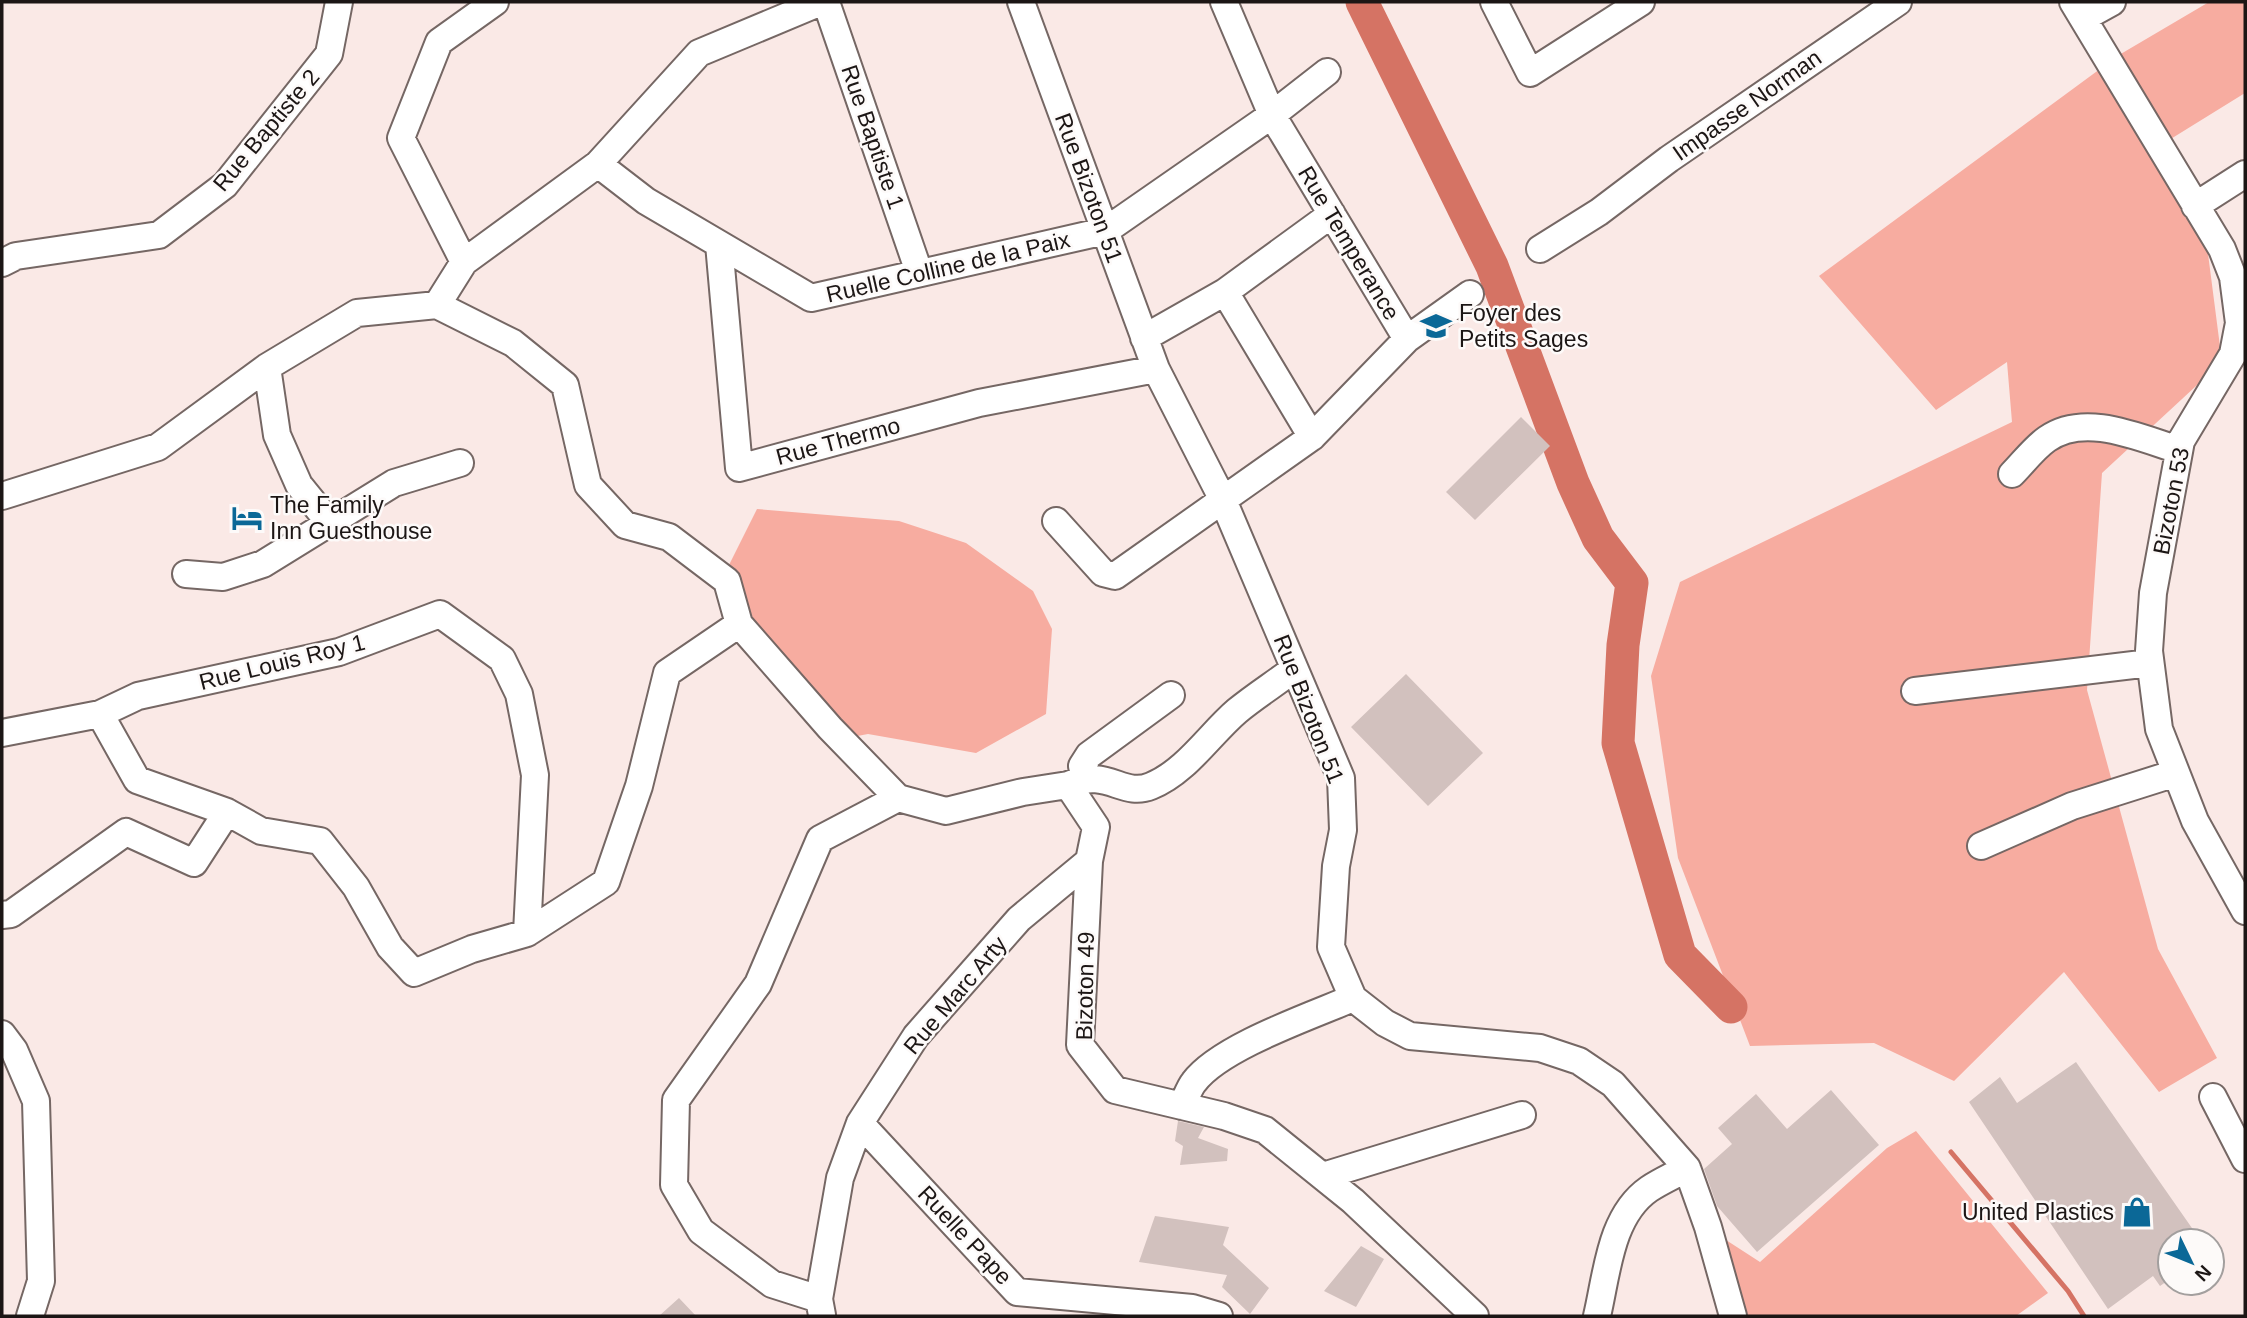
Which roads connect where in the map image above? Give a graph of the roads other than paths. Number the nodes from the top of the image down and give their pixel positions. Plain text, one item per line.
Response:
1 (339, 2) edge
2 (495, 2) edge
3 (823, 2) edge
4 (1021, 2) edge
5 (1224, 2) edge
6 (1494, 2) edge
7 (1641, 2) edge
8 (1898, 2) edge
9 (2112, 2) edge
10 (2078, 10) edge
11 (1326, 72) dead end
12 (1272, 115) junction
13 (598, 164) junction
14 (2245, 174) edge
15 (2195, 206) junction
16 (1332, 214) junction
17 (1105, 231) junction
18 (719, 244) junction
19 (1540, 249) dead end
20 (464, 262) junction
21 (2, 264) edge
22 (919, 272) junction
23 (1225, 292) junction
24 (1470, 294) dead end
25 (437, 305) junction
26 (2242, 323) edge
27 (1143, 338) junction
28 (1407, 339) junction
29 (267, 368) junction
30 (1156, 369) junction
31 (1312, 437) junction
32 (2179, 450) junction
33 (460, 463) dead end
34 (2012, 474) dead end
35 (2, 496) edge
36 (1223, 499) junction
37 (1056, 521) dead end
38 (330, 522) junction
39 (186, 574) dead end
40 (739, 624) junction
41 (2150, 663) junction
42 (1294, 669) junction
43 (1915, 691) dead end
44 (1171, 695) dead end
45 (100, 714) junction
46 (2, 733) edge
47 (2176, 773) junction
48 (1077, 781) junction
49 (898, 798) junction
50 (226, 812) junction
51 (1981, 846) dead end
52 (1089, 861) junction
53 (2245, 911) edge
54 (2, 915) edge
55 (527, 933) junction
56 (1353, 998) junction
57 (2, 1034) edge
58 (2213, 1097) dead end
59 (1182, 1106) junction
60 (1522, 1115) dead end
61 (860, 1123) junction
62 (2245, 1159) edge
63 (1687, 1168) junction
64 (1323, 1176) junction
65 (1017, 1292) junction
66 (821, 1308) edge
67 (30, 1316) edge
68 (1031, 1316) edge
69 (1219, 1316) edge
70 (1475, 1316) edge
71 (1597, 1316) edge
72 (1733, 1316) edge

1 - 21 street, Rue Baptiste 2
2 - 20 street
3 - 13 street
3 - 22 street, Rue Baptiste 1
4 - 17 street, Rue Bizoton 51
5 - 12 street, Rue Temperance
6 - 7 street
8 - 19 street, Impasse Norman
9 - 10 street
10 - 15 street, Bizoton 53
11 - 12 street, Ruelle Colline de la Paix
12 - 16 street, Rue Temperance
12 - 17 street, Ruelle Colline de la Paix
13 - 18 street, Ruelle Colline de la Paix
13 - 20 street
14 - 15 street
15 - 26 street, Bizoton 53
16 - 23 street
16 - 28 street, Rue Temperance
17 - 22 street, Ruelle Colline de la Paix
17 - 27 street, Rue Bizoton 51
18 - 22 street, Ruelle Colline de la Paix
18 - 30 street, Rue Thermo
20 - 25 street
23 - 27 street
23 - 31 street
24 - 28 street
25 - 29 street
25 - 40 street
26 - 32 street, Bizoton 53
27 - 30 street, Rue Bizoton 51
28 - 31 street, Rue Temperance
29 - 35 street
29 - 38 street
30 - 36 street, Rue Bizoton 51
31 - 36 street, Rue Temperance
32 - 34 street
32 - 41 street, Bizoton 53
33 - 38 street
36 - 37 street, Rue Temperance
36 - 42 street, Rue Bizoton 51
38 - 39 street
40 - 49 street
40 - 55 street
41 - 43 street
41 - 47 street, Bizoton 53
42 - 48 street
42 - 56 street, Rue Bizoton 51
44 - 48 street
45 - 46 street, Rue Louis Roy 1
45 - 50 street
45 - 55 street, Rue Louis Roy 1
47 - 51 street
47 - 53 street, Bizoton 53
48 - 49 street
48 - 52 street, Bizoton 49
49 - 66 street
50 - 54 street
50 - 55 street
52 - 59 street, Bizoton 49
52 - 61 street, Rue Marc Arty
56 - 59 street
56 - 63 street, Rue Bizoton 51
57 - 67 street
58 - 62 street
59 - 64 street, Bizoton 49
60 - 64 street
61 - 65 street, Ruelle Pape
61 - 66 street, Rue Marc Arty
63 - 71 street
63 - 72 street, Rue Bizoton 51
64 - 70 street, Bizoton 49
65 - 68 street
65 - 69 street, Ruelle Pape

